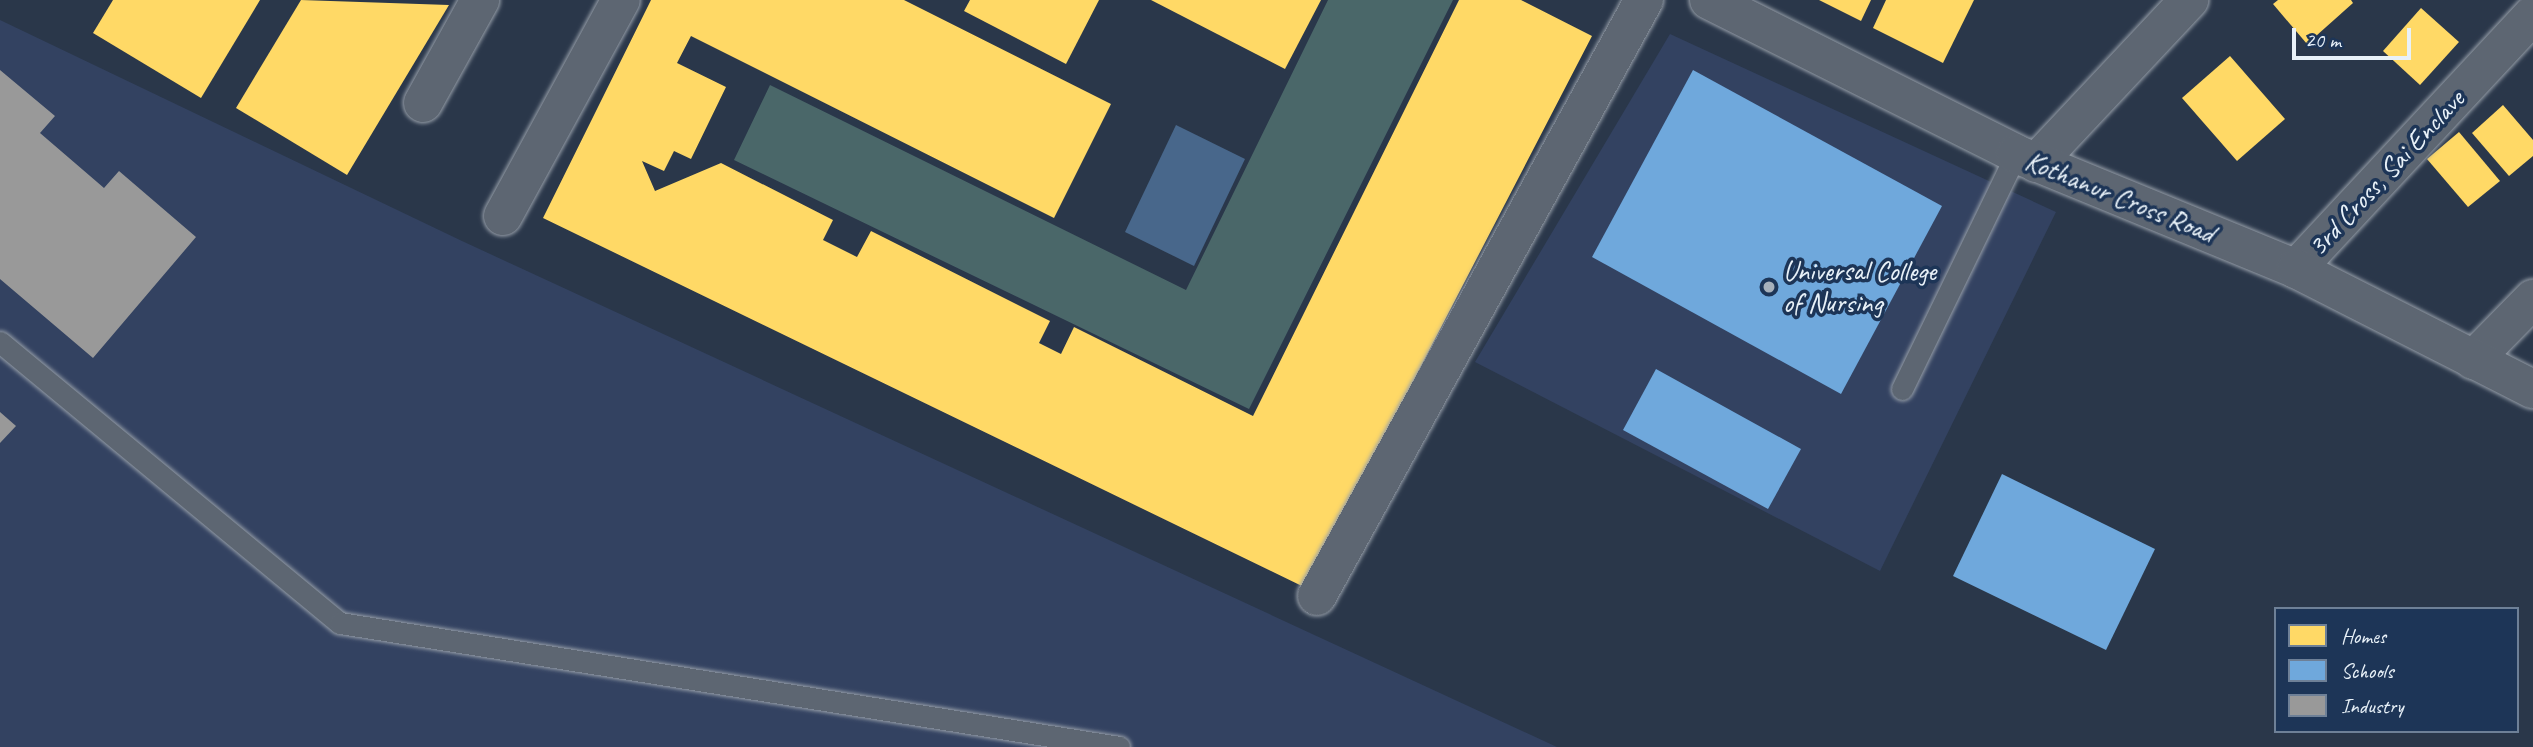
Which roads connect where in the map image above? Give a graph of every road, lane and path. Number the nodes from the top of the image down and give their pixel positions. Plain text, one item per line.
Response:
1 (480, 0) edge
2 (621, 0) edge
3 (1644, 0) edge
4 (1709, 0) edge
5 (2189, 0) edge
6 (2518, 0) edge
7 (2533, 9) edge
8 (2533, 15) edge
9 (423, 103) dead end
10 (2026, 158) junction
11 (503, 216) dead end
12 (2296, 269) junction
13 (2533, 299) edge
14 (0, 342) edge
15 (2473, 360) junction
16 (1902, 389) dead end
17 (2533, 389) edge
18 (1317, 596) dead end
19 (1119, 747) edge

1 - 9 street
2 - 11 street
3 - 18 street
4 - 10 street, Kothanur Cross Road
5 - 10 street
6 - 7 street
8 - 12 street, 3rd Cross, Sai Enclave
10 - 12 street, Kothanur Cross Road
10 - 16 lane
12 - 15 street, Kothanur Cross Road
13 - 15 street
14 - 19 lane
15 - 17 street, Kothanur Cross Road

